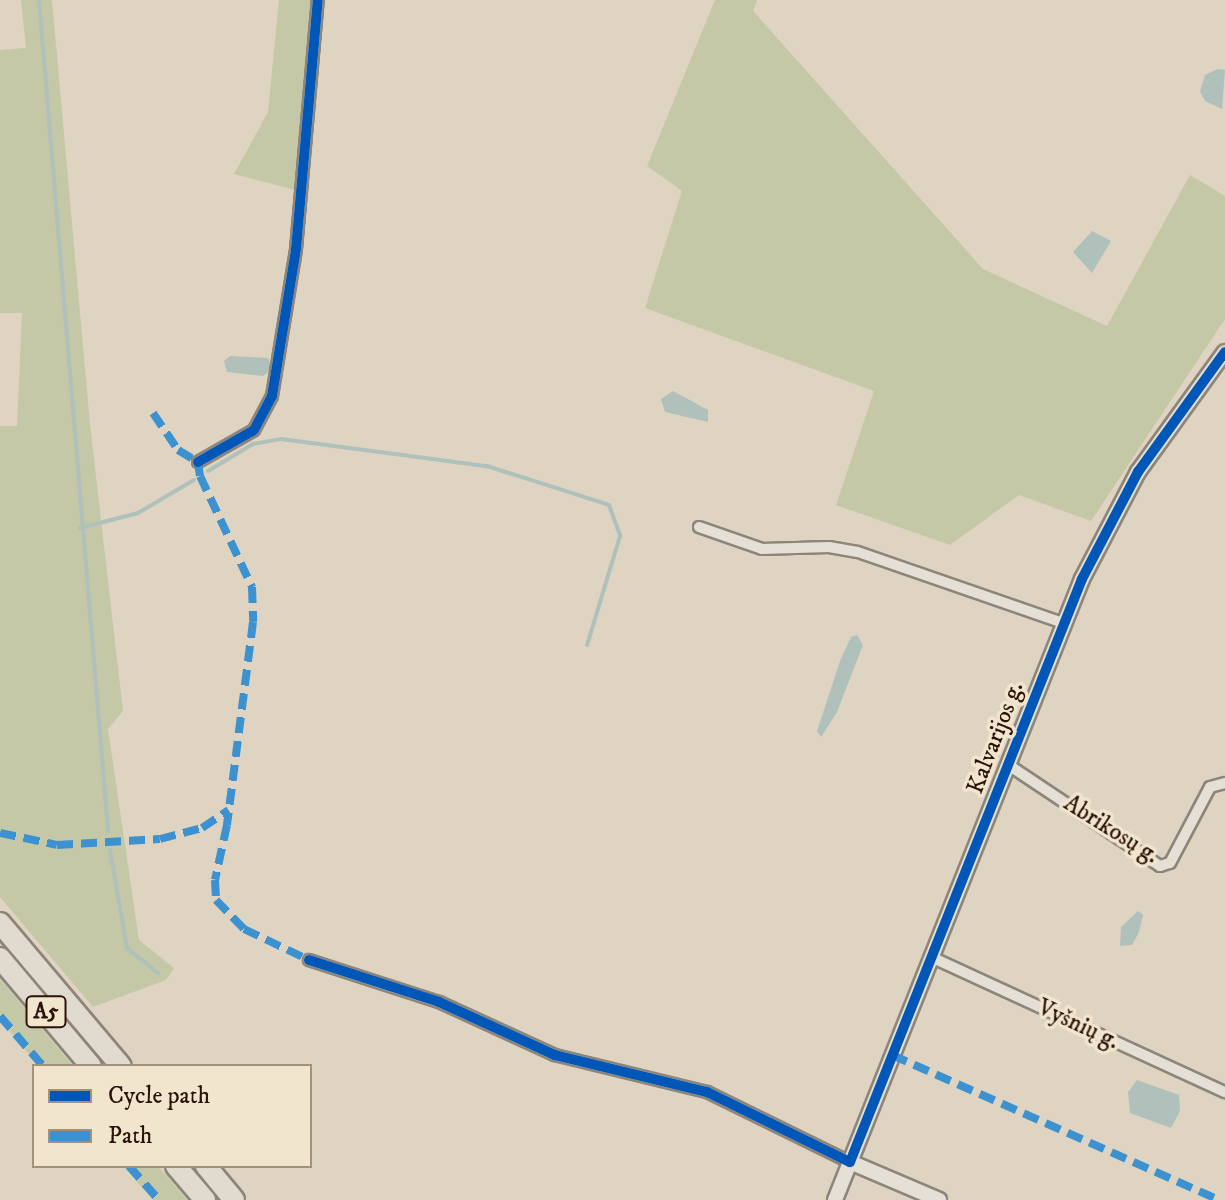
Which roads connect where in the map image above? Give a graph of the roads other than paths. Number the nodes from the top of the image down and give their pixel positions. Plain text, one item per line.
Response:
1 (318, 0) edge
2 (1225, 352) edge
3 (198, 462) dead end
4 (699, 527) dead end
5 (1063, 623) junction
6 (1007, 764) junction
7 (1225, 783) edge
8 (0, 923) edge
9 (931, 957) junction
10 (0, 958) edge
11 (309, 960) dead end
12 (89, 1064) edge
13 (119, 1064) edge
14 (1225, 1092) edge
15 (850, 1162) junction
16 (178, 1168) edge
17 (208, 1168) edge
18 (205, 1200) edge
19 (234, 1200) edge
20 (835, 1200) edge
21 (939, 1200) edge

1 - 3 street
2 - 5 main road, Kalvarijos g.
4 - 5 street
5 - 6 main road, Kalvarijos g.
6 - 7 street, Abrikosų g.
6 - 9 main road, Kalvarijos g.
8 - 13 highway, A5
9 - 14 street, Vyšnių g.
9 - 15 main road, Kalvarijos g.
10 - 12 highway, A5
11 - 15 street
15 - 20 main road, Kalvarijos g.
15 - 21 main road
16 - 18 highway
17 - 19 highway

